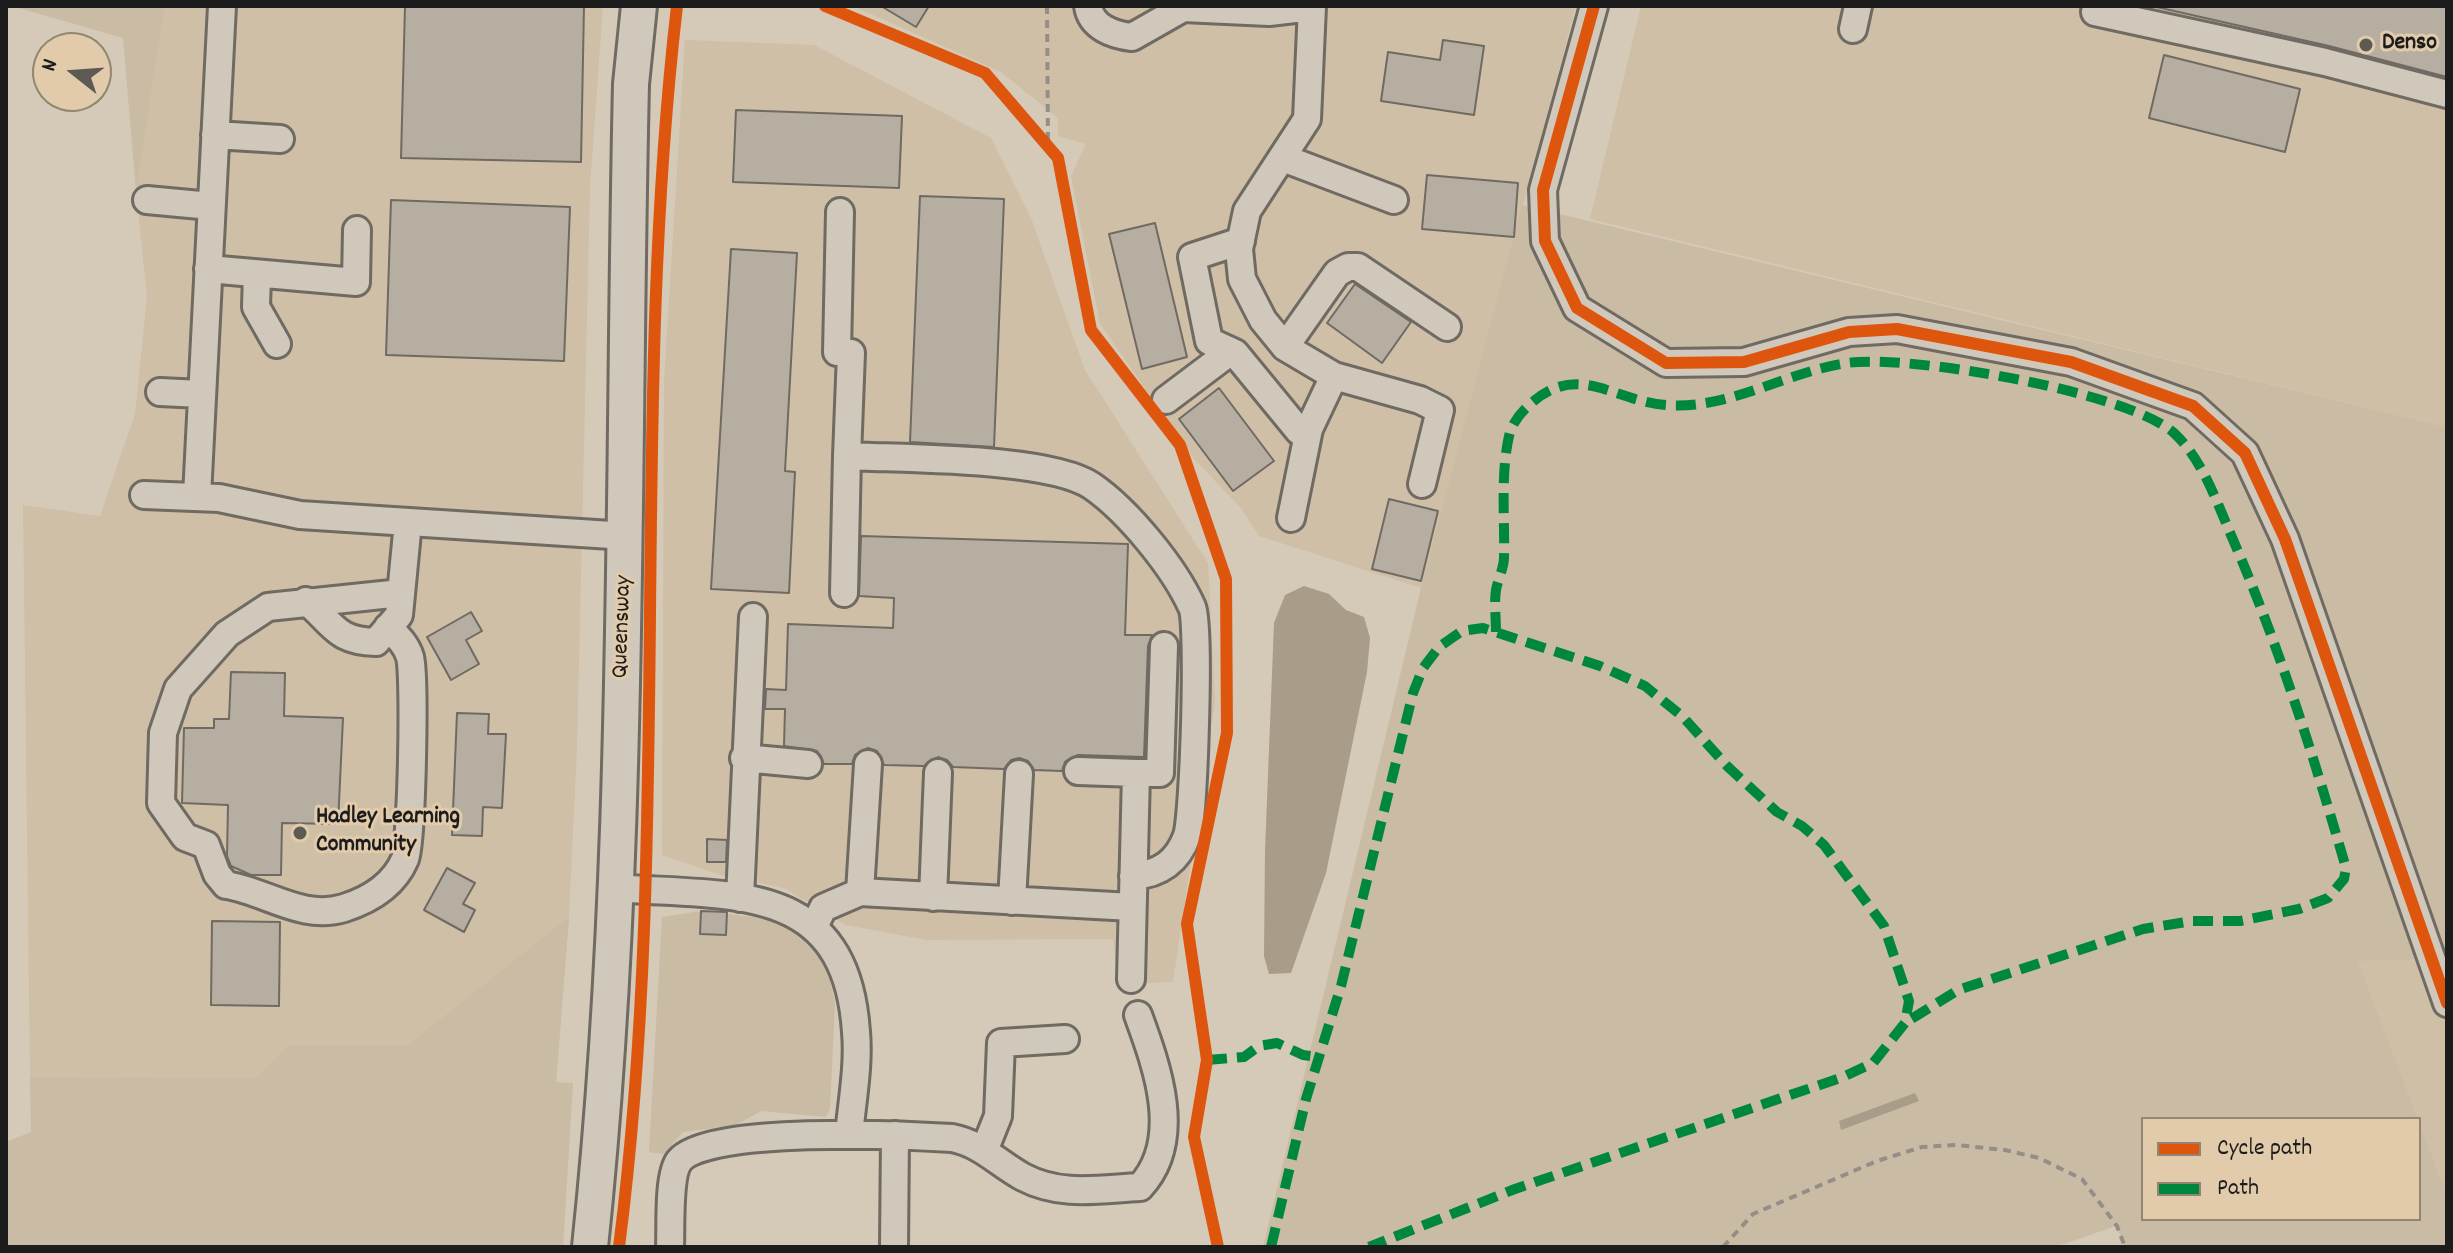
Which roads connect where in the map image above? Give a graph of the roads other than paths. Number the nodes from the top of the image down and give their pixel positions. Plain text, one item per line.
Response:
1 (222, 6) edge
2 (639, 6) edge
3 (1088, 6) edge
4 (1594, 6) edge
5 (1312, 7) edge
6 (2095, 12) dead end
7 (2447, 94) edge
8 (215, 135) junction
9 (280, 139) dead end
10 (1283, 158) junction
11 (147, 200) dead end
12 (1394, 200) dead end
13 (211, 206) junction
14 (840, 212) dead end
15 (357, 230) dead end
16 (1241, 241) junction
17 (208, 269) junction
18 (257, 274) junction
19 (1447, 327) dead end
20 (277, 344) dead end
21 (1285, 347) junction
22 (1231, 351) junction
23 (1334, 376) junction
24 (160, 392) dead end
25 (201, 394) junction
26 (1166, 400) dead end
27 (1309, 429) junction
28 (847, 456) junction
29 (1422, 484) dead end
30 (144, 495) dead end
31 (197, 496) junction
32 (1291, 518) dead end
33 (408, 522) junction
34 (627, 536) junction
35 (401, 593) junction
36 (844, 593) dead end
37 (306, 601) junction
38 (753, 617) dead end
39 (388, 627) junction
40 (1164, 646) dead end
41 (744, 758) junction
42 (808, 764) dead end
43 (868, 764) dead end
44 (1078, 771) dead end
45 (938, 773) dead end
46 (1136, 773) junction
47 (1019, 774) dead end
48 (1133, 876) junction
49 (615, 888) junction
50 (860, 892) junction
51 (933, 897) junction
52 (740, 898) junction
53 (1012, 901) junction
54 (1132, 907) junction
55 (815, 925) junction
56 (1131, 979) dead end
57 (2447, 1003) edge
58 (1138, 1015) dead end
59 (1065, 1039) dead end
60 (849, 1135) junction
61 (895, 1135) junction
62 (984, 1151) junction
63 (590, 1247) edge
64 (670, 1247) edge
65 (894, 1247) edge

1 - 8 street
2 - 34 main road, Queensway
3 - 5 street
4 - 57 street
5 - 10 street
6 - 7 street
8 - 9 street
8 - 13 street
10 - 12 street
10 - 16 street
11 - 13 street
13 - 17 street
14 - 28 street
15 - 18 street
16 - 21 street
16 - 22 street
17 - 18 street
17 - 25 street
18 - 20 street
19 - 21 street
21 - 23 street
22 - 26 street
22 - 27 street
23 - 27 street
23 - 29 street
24 - 25 street
25 - 31 street
27 - 32 street
28 - 36 street
28 - 48 street
30 - 31 street
31 - 33 street
33 - 34 street
33 - 35 street
34 - 49 main road, Queensway
35 - 37 street
35 - 39 street
37 - 39 street
37 - 39 street
38 - 41 street
40 - 46 street
41 - 42 street
41 - 52 street
43 - 50 street
44 - 46 street
45 - 51 street
46 - 48 street
47 - 53 street
48 - 54 street
49 - 52 street
49 - 63 main road, Queensway
50 - 51 street
50 - 55 street
51 - 53 street
52 - 55 street
53 - 54 street
54 - 56 street
55 - 60 street
58 - 62 street
59 - 62 street
60 - 61 street
60 - 64 street
61 - 62 street
61 - 65 street

